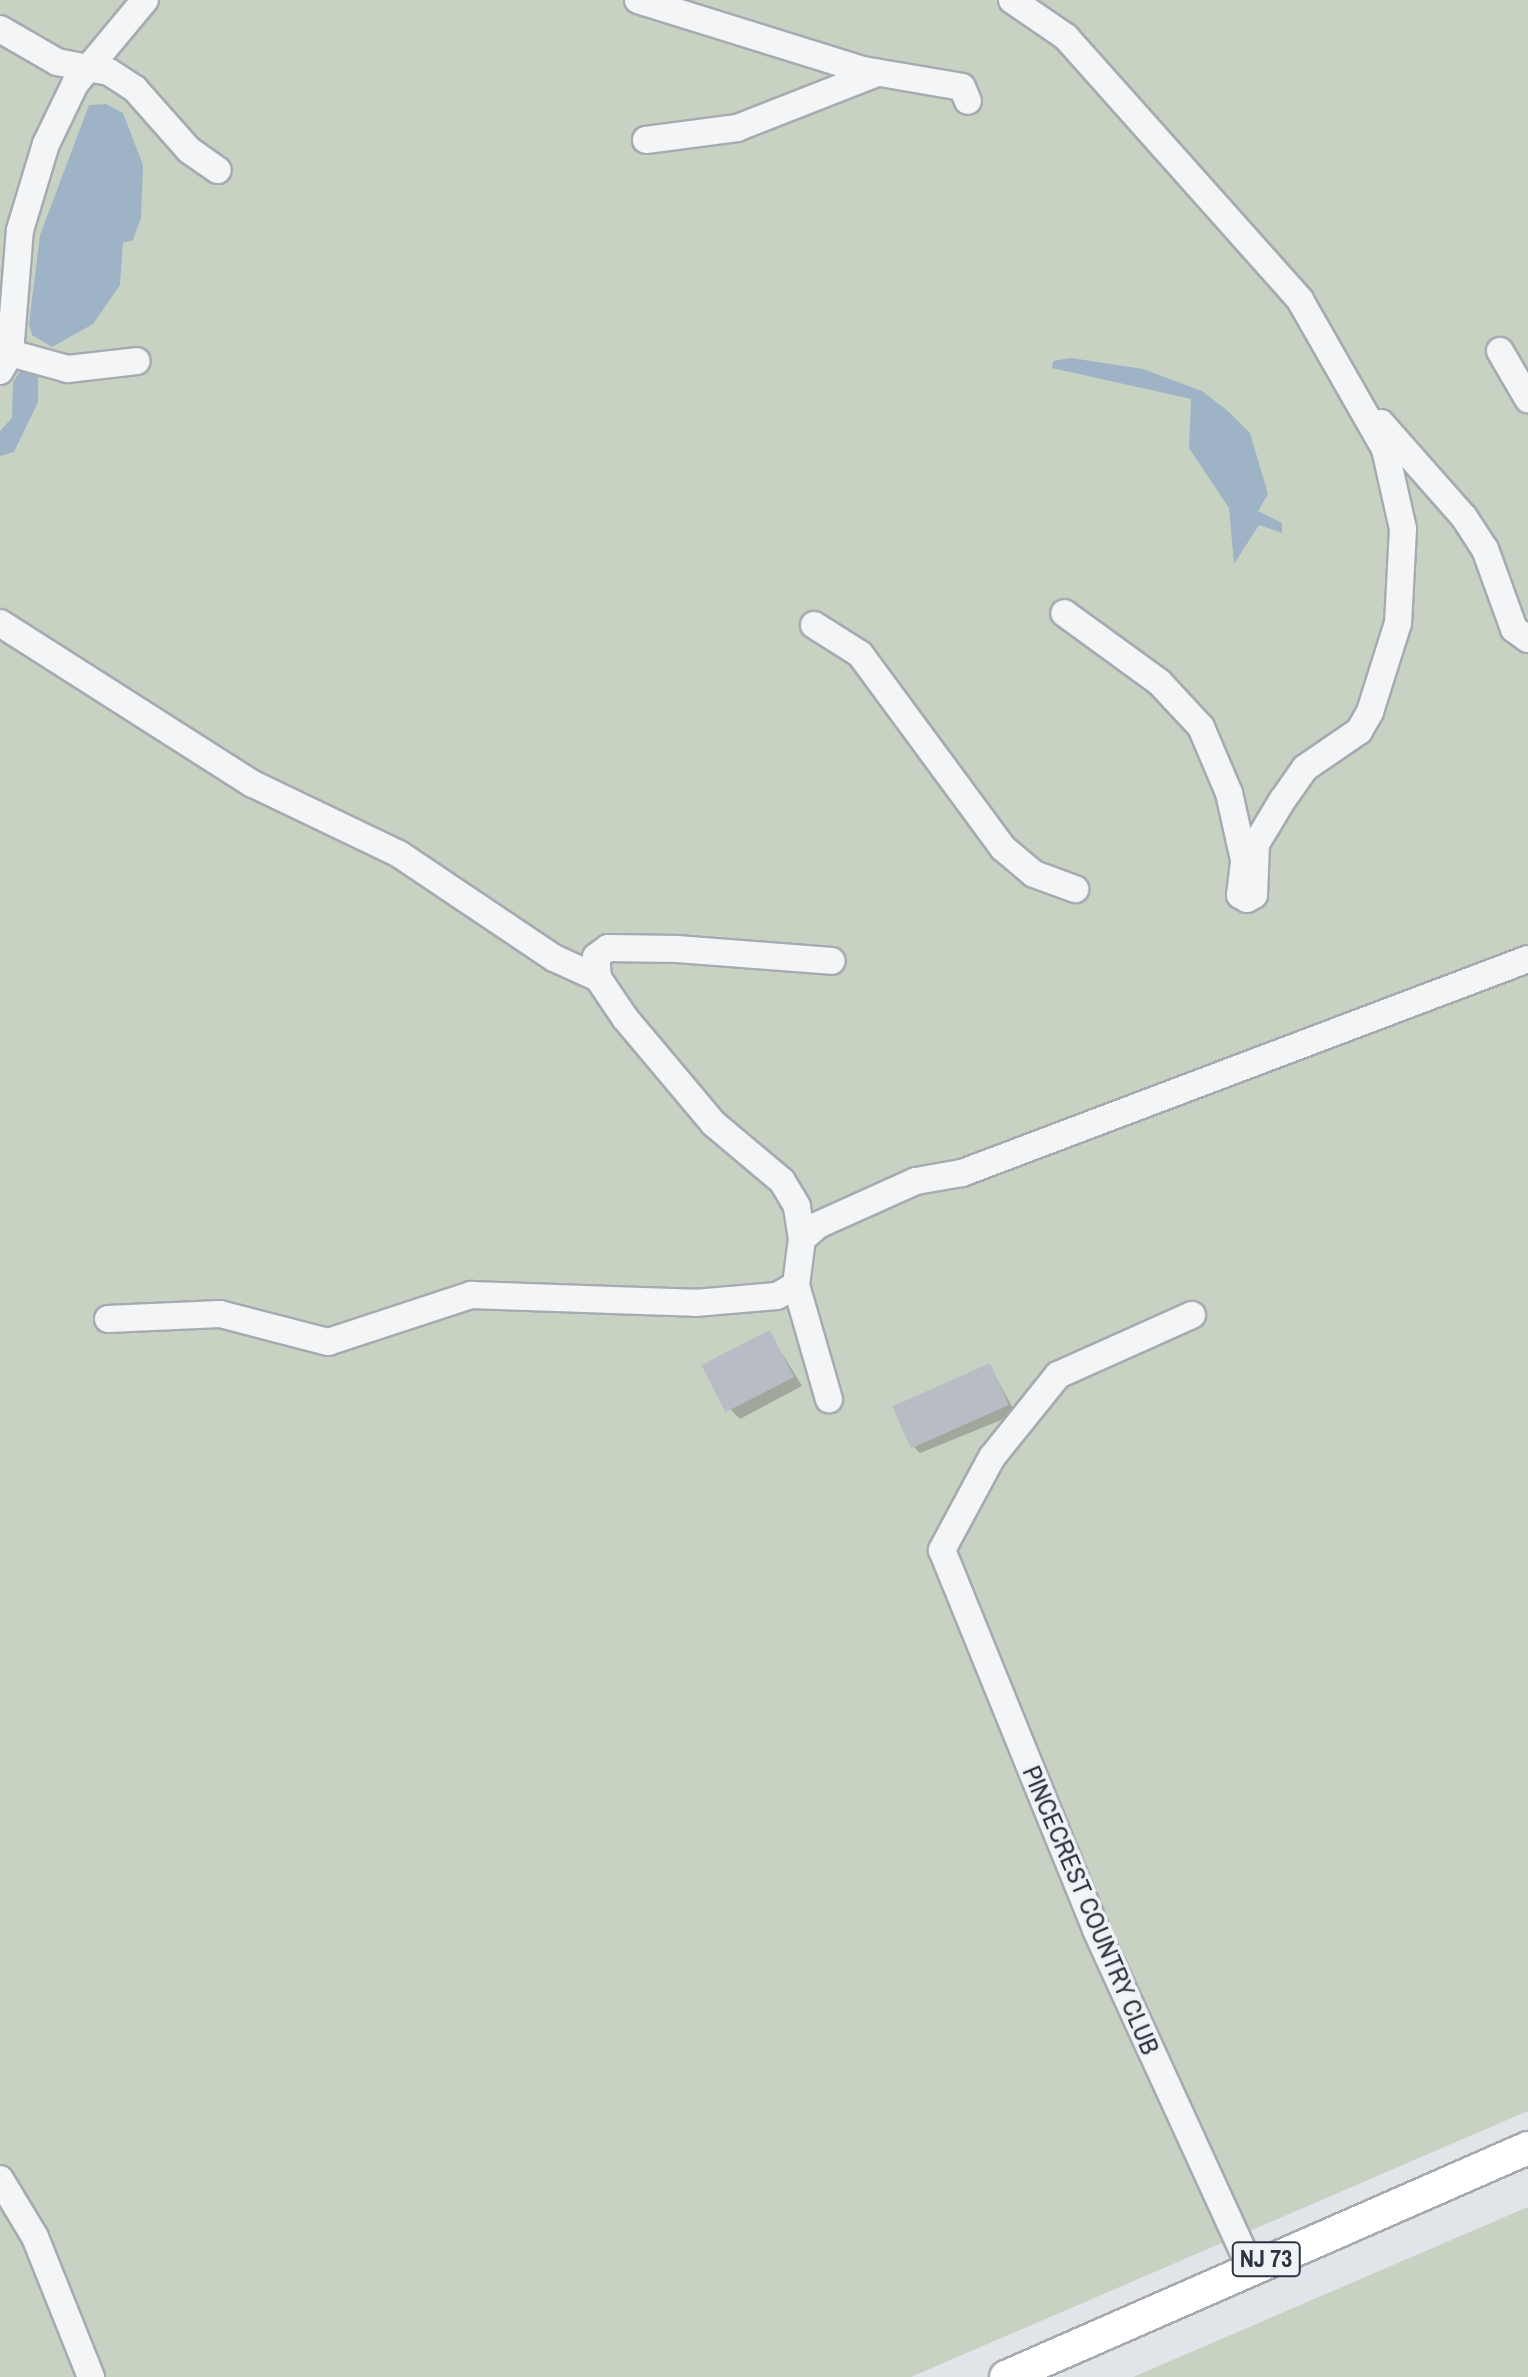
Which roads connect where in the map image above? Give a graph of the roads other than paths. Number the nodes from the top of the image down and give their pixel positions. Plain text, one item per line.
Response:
1 (145, 0) edge
2 (638, 0) edge
3 (1012, 0) edge
4 (0, 29) edge
5 (89, 66) junction
6 (881, 71) junction
7 (968, 101) dead end
8 (646, 140) dead end
9 (218, 170) dead end
10 (1500, 351) dead end
11 (137, 361) dead end
12 (5, 362) edge
13 (1356, 398) junction
14 (1528, 399) edge
15 (1064, 613) dead end
16 (0, 623) edge
17 (814, 625) dead end
18 (1528, 639) edge
19 (1075, 889) dead end
20 (1528, 959) edge
21 (832, 961) dead end
22 (598, 978) junction
23 (802, 1239) junction
24 (796, 1285) junction
25 (1192, 1315) dead end
26 (108, 1319) dead end
27 (829, 1399) dead end
28 (1528, 2148) edge
29 (0, 2179) edge
30 (1250, 2266) junction
31 (91, 2377) edge
32 (1006, 2377) edge

1 - 5 street
2 - 6 street
3 - 13 street
4 - 5 street
5 - 9 street
5 - 12 street
6 - 7 street
6 - 8 street
10 - 14 street
11 - 12 street
13 - 15 street
13 - 18 street
16 - 22 street
17 - 19 street
20 - 23 street
21 - 22 street
22 - 23 street
23 - 24 street
24 - 26 street
24 - 27 street
25 - 30 street, PINCECREST COUNTRY CLUB
28 - 30 main road, NJ 73
29 - 31 street
30 - 32 main road, NJ 73

